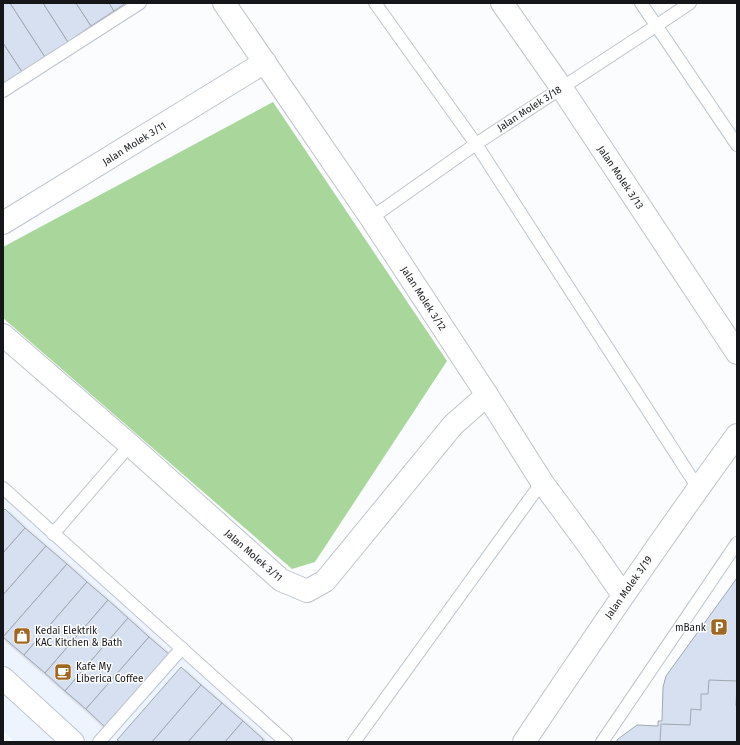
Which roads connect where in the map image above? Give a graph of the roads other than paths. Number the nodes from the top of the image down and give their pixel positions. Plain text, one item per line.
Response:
1 (140, 3) edge
2 (224, 3) edge
3 (375, 3) edge
4 (502, 3) edge
5 (641, 3) edge
6 (690, 3) edge
7 (656, 26) junction
8 (265, 62) junction
9 (561, 87) junction
10 (3, 91) edge
11 (476, 144) junction
12 (737, 145) edge
13 (371, 218) junction
14 (3, 223) edge
15 (3, 335) edge
16 (737, 353) edge
17 (487, 395) junction
18 (737, 436) edge
19 (130, 445) junction
20 (542, 482) junction
21 (3, 488) edge
22 (698, 488) junction
23 (53, 534) junction
24 (737, 543) edge
25 (623, 595) junction
26 (182, 648) junction
27 (3, 678) edge
28 (73, 742) edge
29 (100, 742) edge
30 (286, 742) edge
31 (354, 742) edge
32 (524, 742) edge
33 (602, 742) edge

1 - 10 lane
2 - 8 street, Jalan Molek 3/12
3 - 11 lane
4 - 9 street, Jalan Molek 3/13
5 - 7 lane
6 - 7 lane, Jalan Molek 3/18
7 - 9 lane, Jalan Molek 3/18
7 - 12 lane
8 - 13 street, Jalan Molek 3/12
8 - 14 street, Jalan Molek 3/11
9 - 11 lane, Jalan Molek 3/18
9 - 16 street, Jalan Molek 3/13
11 - 13 lane, Jalan Molek 3/18
11 - 22 lane
13 - 17 street, Jalan Molek 3/12
15 - 19 street, Jalan Molek 3/11
17 - 19 street, Jalan Molek 3/11
17 - 20 street, Jalan Molek 3/12
18 - 22 street, Jalan Molek 3/19
19 - 23 lane
20 - 25 street, Jalan Molek 3/12
20 - 31 lane
21 - 23 lane
22 - 25 street, Jalan Molek 3/19
23 - 26 lane
24 - 33 lane
25 - 32 street, Jalan Molek 3/19
26 - 29 lane
26 - 30 lane
27 - 28 street

